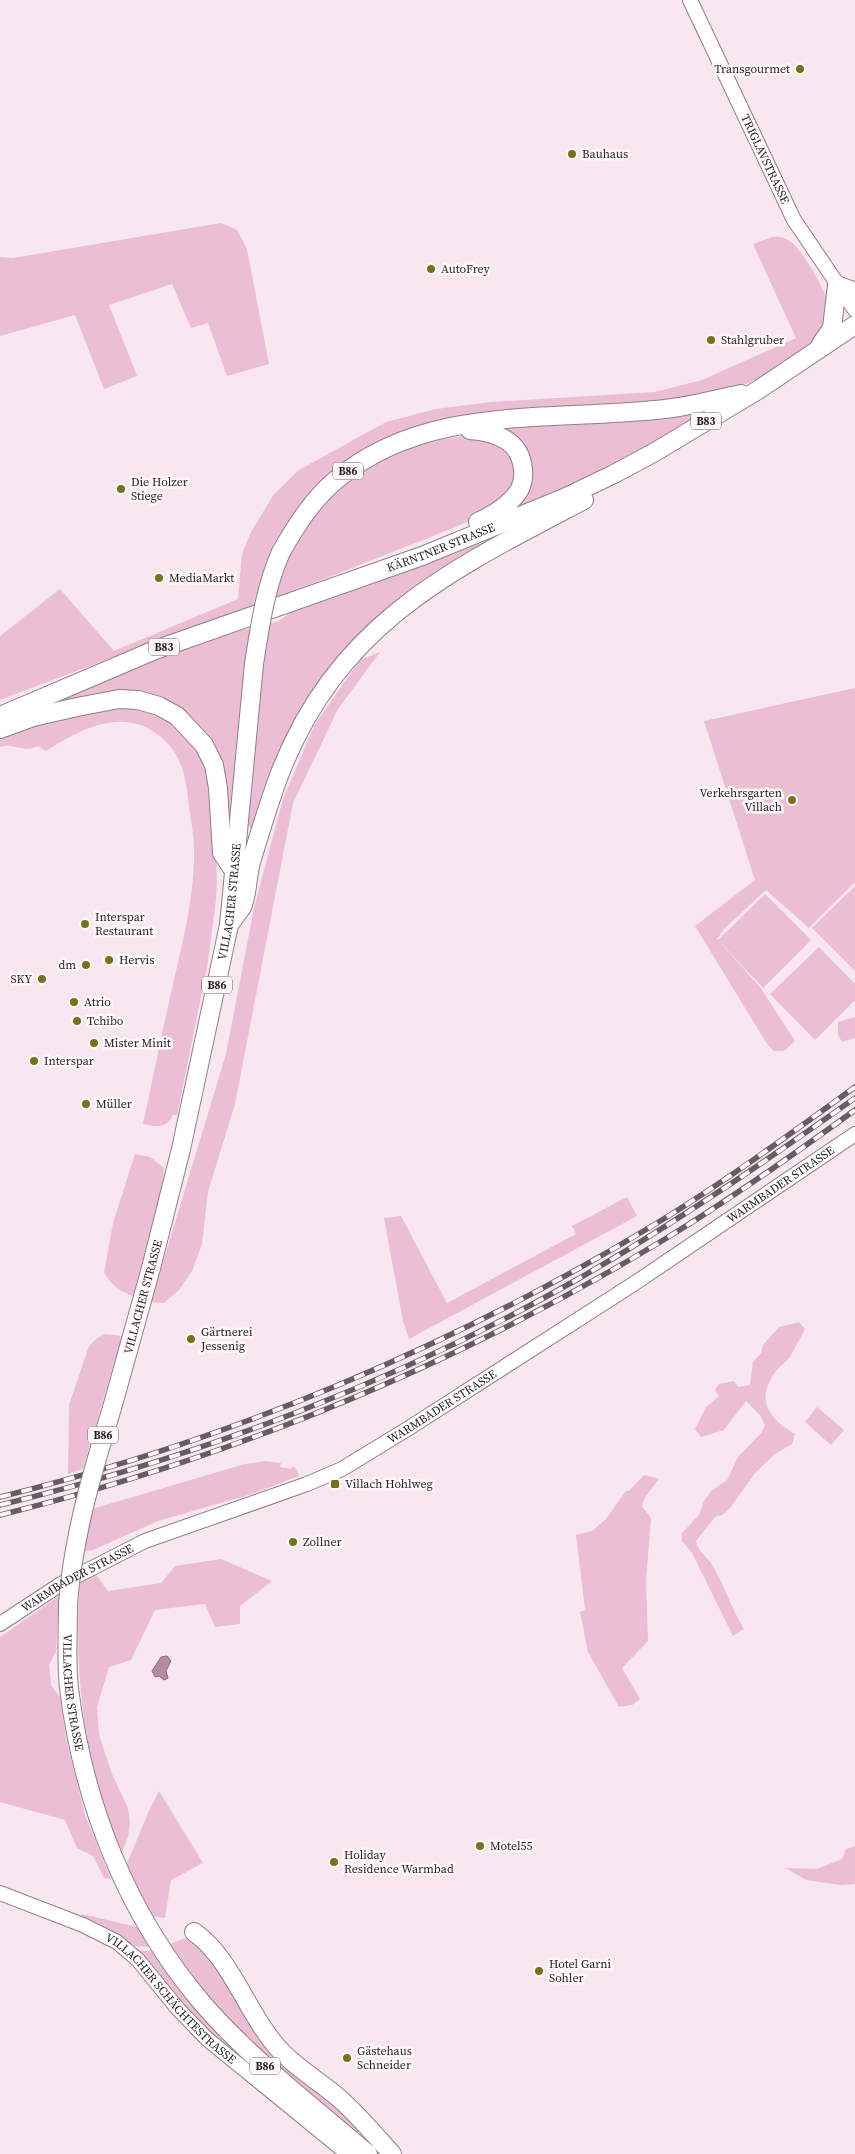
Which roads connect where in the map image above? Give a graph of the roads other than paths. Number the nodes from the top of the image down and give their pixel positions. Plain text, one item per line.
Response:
1 (690, 0) edge
2 (838, 285) junction
3 (855, 292) edge
4 (855, 310) edge
5 (855, 325) edge
6 (815, 352) junction
7 (758, 390) junction
8 (444, 429) junction
9 (614, 474) junction
10 (422, 556) junction
11 (0, 716) edge
12 (0, 729) edge
13 (234, 871) junction
14 (229, 926) junction
15 (855, 1134) edge
16 (0, 1624) edge
17 (0, 1893) edge
18 (194, 1932) dead end
19 (348, 2154) edge
20 (368, 2154) edge
21 (392, 2154) edge

1 - 2 street, TRIGLAVSTRASSE
2 - 3 main road
2 - 4 street, TRIGLAVSTRASSE
2 - 6 main road
5 - 6 main road, KÄRNTNER STRASSE / B83
6 - 7 main road, KÄRNTNER STRASSE / B83
7 - 8 main road, VILLACHER STRASSE
7 - 9 main road, KÄRNTNER STRASSE / B83
8 - 10 main road
8 - 13 main road, VILLACHER STRASSE / B86, bridge
9 - 10 main road, KÄRNTNER STRASSE / B83
9 - 14 main road
10 - 11 main road, KÄRNTNER STRASSE / B83
12 - 13 main road
13 - 14 main road, VILLACHER STRASSE / B86
14 - 20 main road, VILLACHER STRASSE / B86, bridge
15 - 16 street, WARMBADER STRASSE
17 - 19 street, VILLACHER SCHÄCHTESTRASSE
18 - 21 main road

